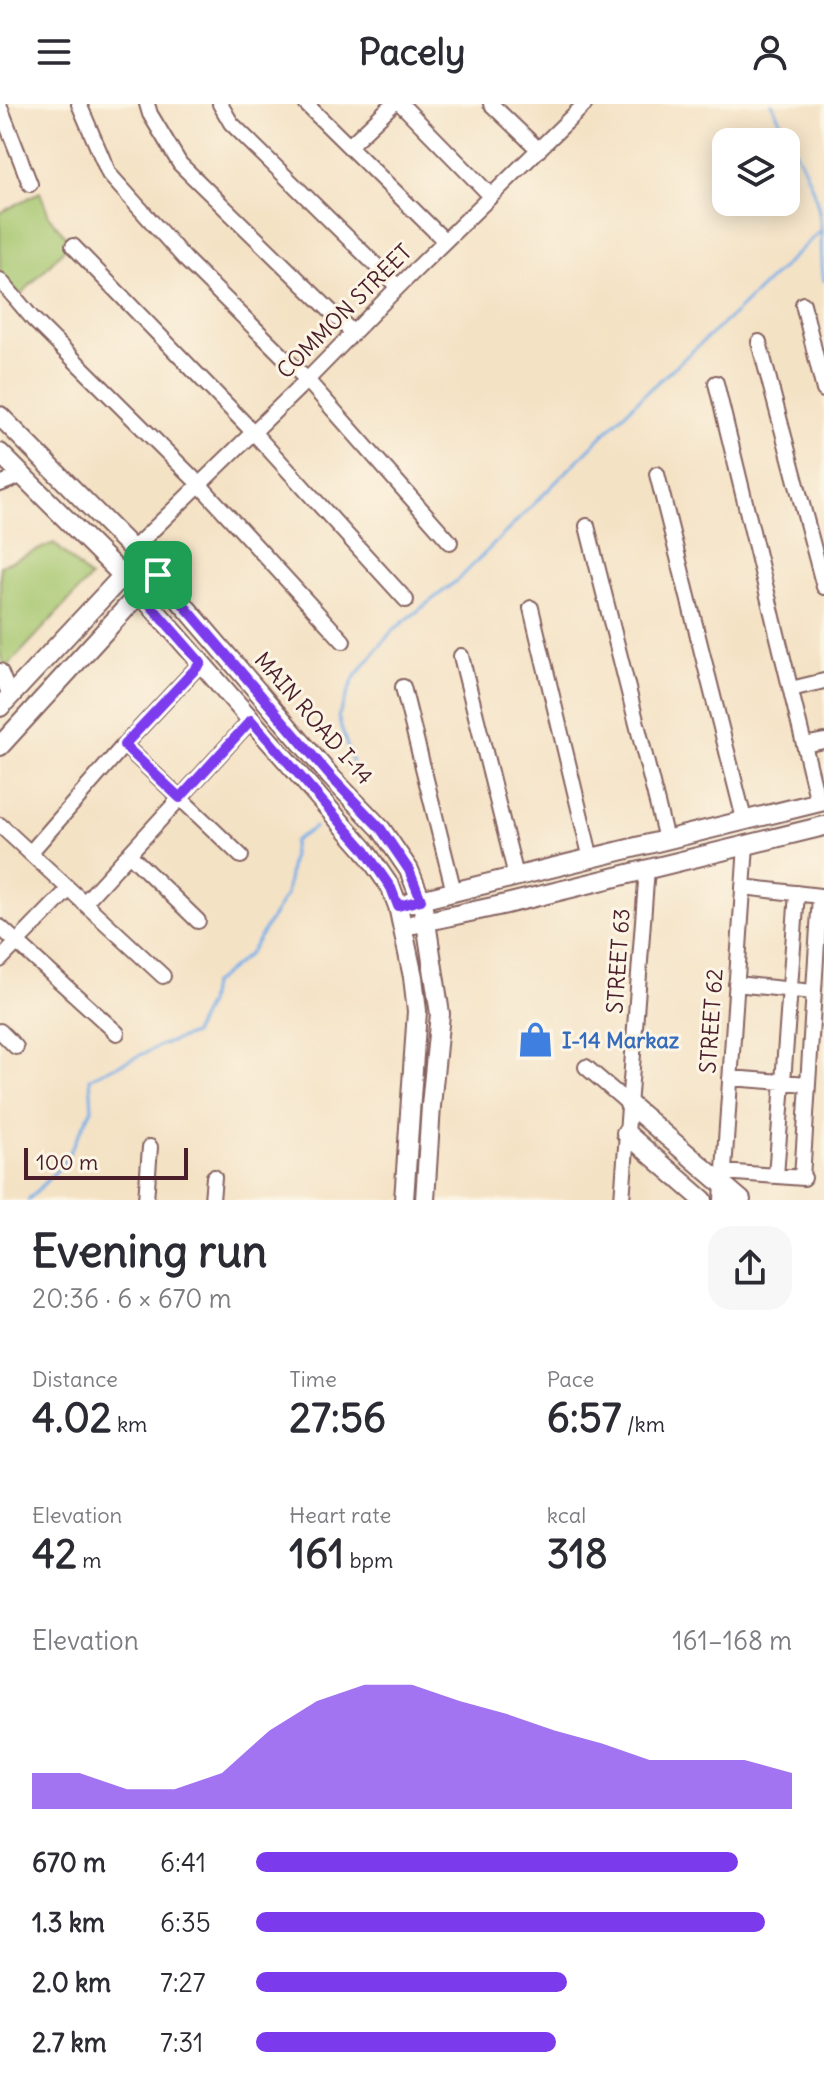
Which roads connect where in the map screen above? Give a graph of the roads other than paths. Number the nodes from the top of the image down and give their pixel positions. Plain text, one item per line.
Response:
1 (79, 104) edge
2 (147, 104) edge
3 (220, 104) edge
4 (306, 104) edge
5 (393, 104) edge
6 (401, 104) edge
7 (491, 104) edge
8 (584, 104) edge
9 (0, 107) edge
10 (349, 146) junction
11 (539, 150) junction
12 (30, 184) dead end
13 (491, 196) junction
14 (445, 241) junction
15 (73, 246) dead end
16 (0, 280) edge
17 (398, 287) junction
18 (803, 304) dead end
19 (353, 333) junction
20 (759, 342) dead end
21 (307, 380) junction
22 (716, 383) dead end
23 (824, 390) edge
24 (0, 416) edge
25 (254, 433) junction
26 (0, 453) edge
27 (657, 474) dead end
28 (23, 475) junction
29 (0, 484) edge
30 (199, 484) junction
31 (587, 526) dead end
32 (450, 542) dead end
33 (137, 553) junction
34 (122, 575) junction
35 (158, 575) junction
36 (824, 587) edge
37 (139, 592) junction
38 (406, 600) dead end
39 (531, 608) dead end
40 (343, 641) dead end
41 (461, 656) dead end
42 (201, 663) junction
43 (0, 671) edge
44 (824, 681) edge
45 (403, 687) dead end
46 (791, 689) junction
47 (5, 702) edge
48 (251, 720) junction
49 (824, 741) edge
50 (124, 745) junction
51 (804, 745) junction
52 (0, 746) edge
53 (180, 798) junction
54 (821, 801) edge
55 (735, 822) junction
56 (0, 825) edge
57 (824, 826) edge
58 (666, 839) junction
59 (740, 846) junction
60 (30, 853) junction
61 (129, 854) junction
62 (241, 856) dead end
63 (591, 859) junction
64 (647, 868) junction
65 (516, 876) junction
66 (743, 887) junction
67 (69, 889) junction
68 (454, 892) junction
69 (797, 893) junction
70 (421, 900) junction
71 (84, 903) junction
72 (398, 906) junction
73 (198, 921) dead end
74 (426, 922) junction
75 (0, 927) edge
76 (403, 927) junction
77 (16, 942) junction
78 (0, 960) edge
79 (163, 976) dead end
80 (736, 984) junction
81 (789, 989) junction
82 (813, 992) junction
83 (0, 1031) edge
84 (117, 1033) dead end
85 (16, 1047) dead end
86 (586, 1067) dead end
87 (730, 1078) junction
88 (783, 1082) junction
89 (808, 1084) junction
90 (629, 1104) junction
91 (626, 1133) junction
92 (150, 1147) dead end
93 (776, 1176) junction
94 (214, 1177) dead end
95 (723, 1186) edge
96 (146, 1200) edge
97 (212, 1200) edge
98 (404, 1200) edge
99 (425, 1200) edge
100 (622, 1200) edge
101 (703, 1200) edge
102 (741, 1200) edge

1 - 21 street
2 - 19 street
3 - 17 street
4 - 10 street
5 - 10 street
6 - 13 street
7 - 11 street
8 - 11 street, COMMON STREET
9 - 12 street
10 - 14 street
11 - 13 street, COMMON STREET
13 - 14 street, COMMON STREET
14 - 17 street, COMMON STREET
15 - 25 street
16 - 30 street
17 - 19 street, COMMON STREET
18 - 23 street
19 - 21 street, COMMON STREET
20 - 36 street
21 - 25 street, COMMON STREET
21 - 32 street
22 - 46 street
24 - 33 main road, MAIN ROAD I-14
25 - 30 street, COMMON STREET
25 - 38 street
26 - 28 main road
27 - 55 street
28 - 29 street
28 - 34 main road
30 - 33 street, COMMON STREET
30 - 40 street
31 - 58 street
33 - 34 main road
33 - 35 main road, MAIN ROAD I-14
34 - 37 main road
34 - 47 main road
35 - 37 main road
35 - 70 main road, MAIN ROAD I-14
37 - 42 main road
37 - 52 main road
39 - 63 street
41 - 65 street
42 - 48 main road
42 - 50 street
43 - 47 street
44 - 46 street
45 - 68 street
46 - 51 street
48 - 53 street
48 - 72 main road
49 - 51 street
50 - 53 street
50 - 60 street
51 - 54 street
53 - 61 street
53 - 62 street
54 - 55 main road
55 - 58 main road
55 - 59 main road
56 - 60 street
57 - 59 main road
58 - 63 main road
59 - 64 main road
59 - 66 street, STREET 62
60 - 67 street
61 - 71 street
61 - 73 street
63 - 65 main road
64 - 74 main road
64 - 90 street, STREET 63
65 - 68 main road
66 - 69 street
66 - 80 street, STREET 62
67 - 71 street
67 - 77 street
68 - 70 main road
69 - 81 street
69 - 82 street
70 - 72 main road
70 - 74 main road, MAIN ROAD I-14
71 - 79 street
72 - 76 main road
74 - 76 main road
74 - 99 main road, MAIN ROAD I-14
75 - 77 street
76 - 98 main road
77 - 78 street
77 - 84 street
80 - 81 street
80 - 87 street, STREET 62
81 - 82 street
81 - 88 street
82 - 89 street
83 - 85 street
86 - 90 street
87 - 88 street
87 - 95 street, STREET 62
88 - 89 street
88 - 93 street
89 - 93 street
90 - 91 street, STREET 63
90 - 95 main road
91 - 100 street, STREET 63
91 - 101 main road
92 - 96 street
93 - 95 street
94 - 97 street
95 - 102 main road

